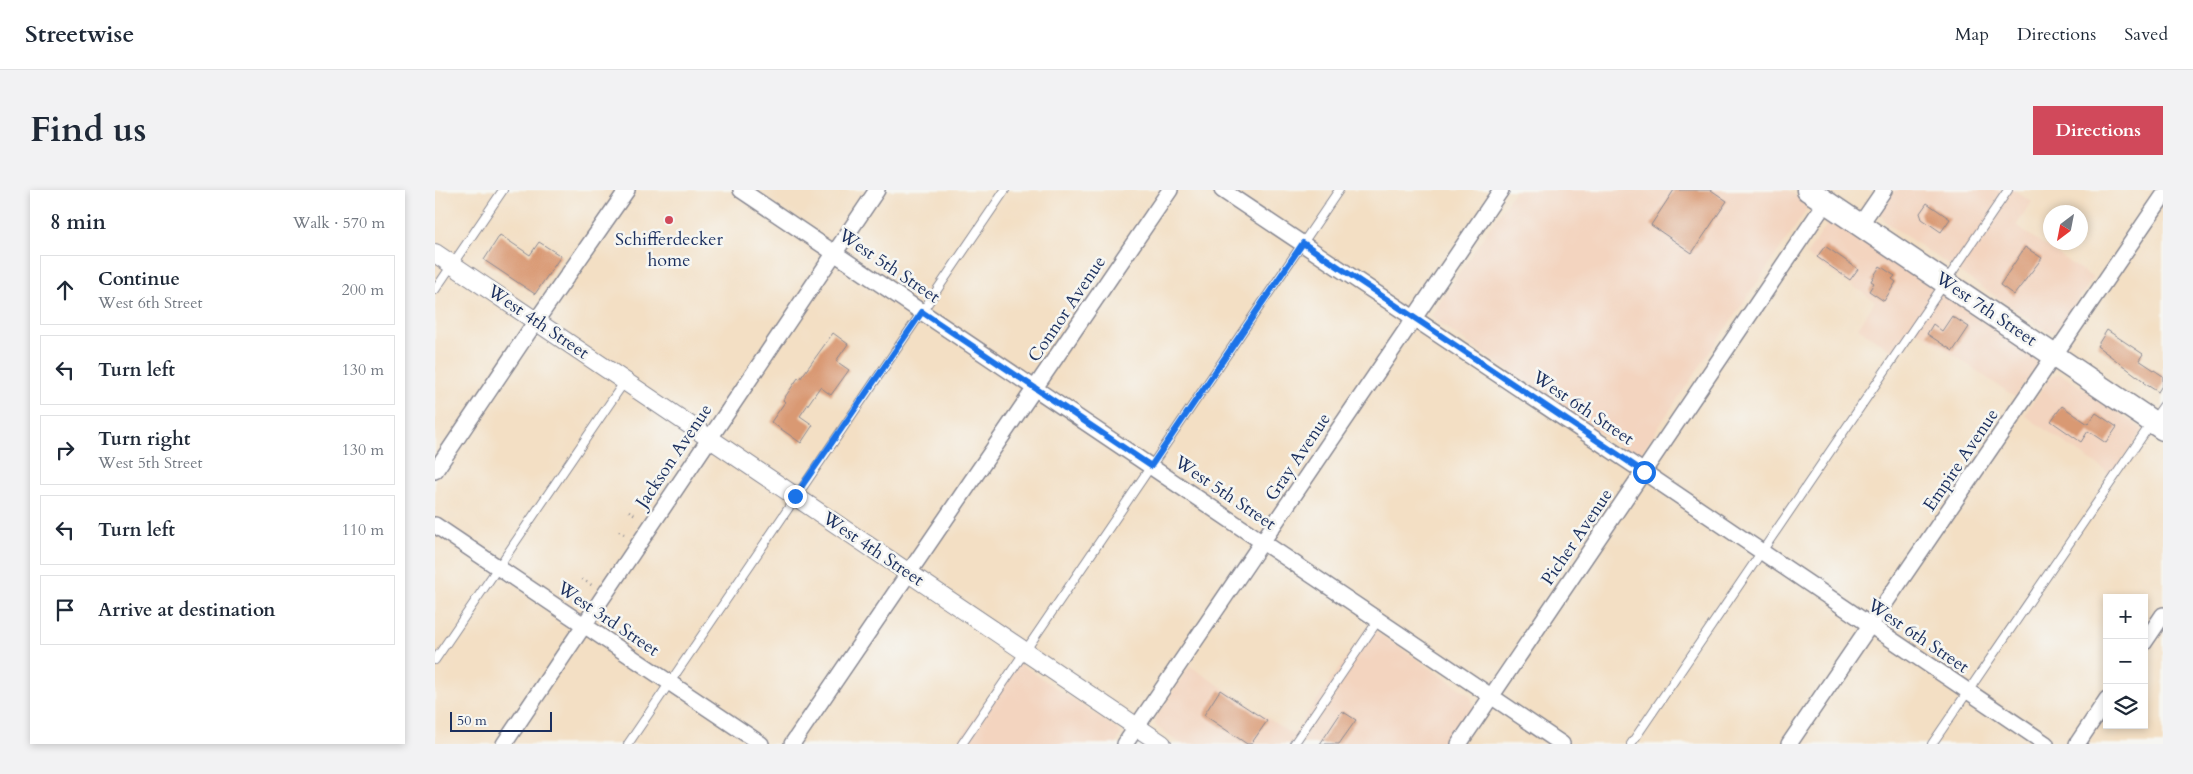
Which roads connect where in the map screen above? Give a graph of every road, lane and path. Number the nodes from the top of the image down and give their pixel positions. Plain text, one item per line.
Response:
1 (503, 190) edge
2 (627, 190) edge
3 (877, 190) edge
4 (1005, 190) edge
5 (1170, 190) edge
6 (1222, 190) edge
7 (1339, 190) edge
8 (1501, 190) edge
9 (1884, 190) edge
10 (2007, 190) edge
11 (746, 192) edge
12 (1817, 196) edge
13 (2163, 196) edge
14 (1860, 225) junction
15 (1303, 243) junction
16 (835, 252) junction
17 (435, 253) edge
18 (452, 264) junction
19 (1945, 282) junction
20 (435, 290) edge
21 (922, 312) junction
22 (1414, 319) junction
23 (535, 320) junction
24 (2055, 356) junction
25 (625, 381) junction
26 (1036, 388) junction
27 (2160, 419) edge
28 (709, 438) junction
29 (1151, 466) junction
30 (435, 471) edge
31 (1644, 472) junction
32 (795, 496) junction
33 (629, 511) dead end
34 (637, 516) dead end
35 (435, 525) edge
36 (619, 531) dead end
37 (624, 534) dead end
38 (1262, 542) junction
39 (1763, 553) junction
40 (498, 567) junction
41 (910, 573) junction
42 (2163, 616) edge
43 (1379, 619) junction
44 (583, 625) junction
45 (1870, 626) junction
46 (2147, 639) edge
47 (1025, 651) junction
48 (435, 660) edge
49 (669, 683) junction
50 (1968, 692) junction
51 (1491, 696) junction
52 (2103, 705) edge
53 (1137, 727) junction
54 (504, 744) edge
55 (628, 744) edge
56 (761, 744) edge
57 (792, 744) edge
58 (962, 744) edge
59 (1125, 744) edge
60 (1162, 744) edge
61 (1294, 744) edge
62 (1459, 744) edge
63 (1562, 744) edge
64 (1631, 744) edge
65 (1789, 744) edge
66 (1932, 744) edge
67 (2046, 744) edge
68 (2077, 744) edge

1 - 18 lane
2 - 23 street
3 - 16 street, Jackson Avenue
4 - 21 lane
5 - 26 street, Connor Avenue
6 - 15 street, West 6th Street
7 - 15 lane
8 - 22 street, Gray Avenue
9 - 14 street
10 - 19 lane
11 - 16 street, West 5th Street
12 - 14 main road, West 7th Street
12 - 31 street, Picher Avenue
13 - 24 street, Empire Avenue
14 - 19 main road, West 7th Street
15 - 22 street, West 6th Street
15 - 29 lane
16 - 21 street, West 5th Street
16 - 28 street, Jackson Avenue
17 - 18 street, West 4th Street
18 - 20 lane
18 - 23 street, West 4th Street
19 - 24 main road, West 7th Street
19 - 39 lane
21 - 26 street, West 5th Street
21 - 32 lane
22 - 31 street, West 6th Street
22 - 38 street, Gray Avenue
23 - 25 street, West 4th Street
23 - 30 street
24 - 27 main road, West 7th Street
24 - 45 street, Empire Avenue
25 - 28 street, West 4th Street
25 - 40 lane
26 - 29 street, West 5th Street
26 - 41 street, Connor Avenue
27 - 50 lane
28 - 32 street, West 4th Street
28 - 44 street, Jackson Avenue
29 - 38 street, West 5th Street
29 - 47 lane
31 - 39 street, West 6th Street
31 - 51 street, Picher Avenue
32 - 41 street, West 4th Street
32 - 49 lane
33 - 34 path
35 - 40 street, West 3rd Street
36 - 37 path
38 - 43 street, West 5th Street
38 - 53 street, Gray Avenue
39 - 45 street, West 6th Street
39 - 64 lane
40 - 44 street, West 3rd Street
40 - 48 lane
41 - 47 street, West 4th Street
41 - 57 street, Connor Avenue
42 - 46 street
43 - 51 street, West 5th Street
43 - 61 lane
44 - 49 street, West 3rd Street
44 - 54 street, Jackson Avenue
45 - 50 street, West 6th Street
45 - 65 street, Empire Avenue
47 - 53 street, West 4th Street
47 - 58 lane
49 - 55 lane
49 - 56 street, West 3rd Street
50 - 66 lane
50 - 67 street, West 6th Street
51 - 62 street, Picher Avenue
51 - 63 street, West 5th Street
52 - 68 street
53 - 59 street, Gray Avenue
53 - 60 street, West 4th Street

